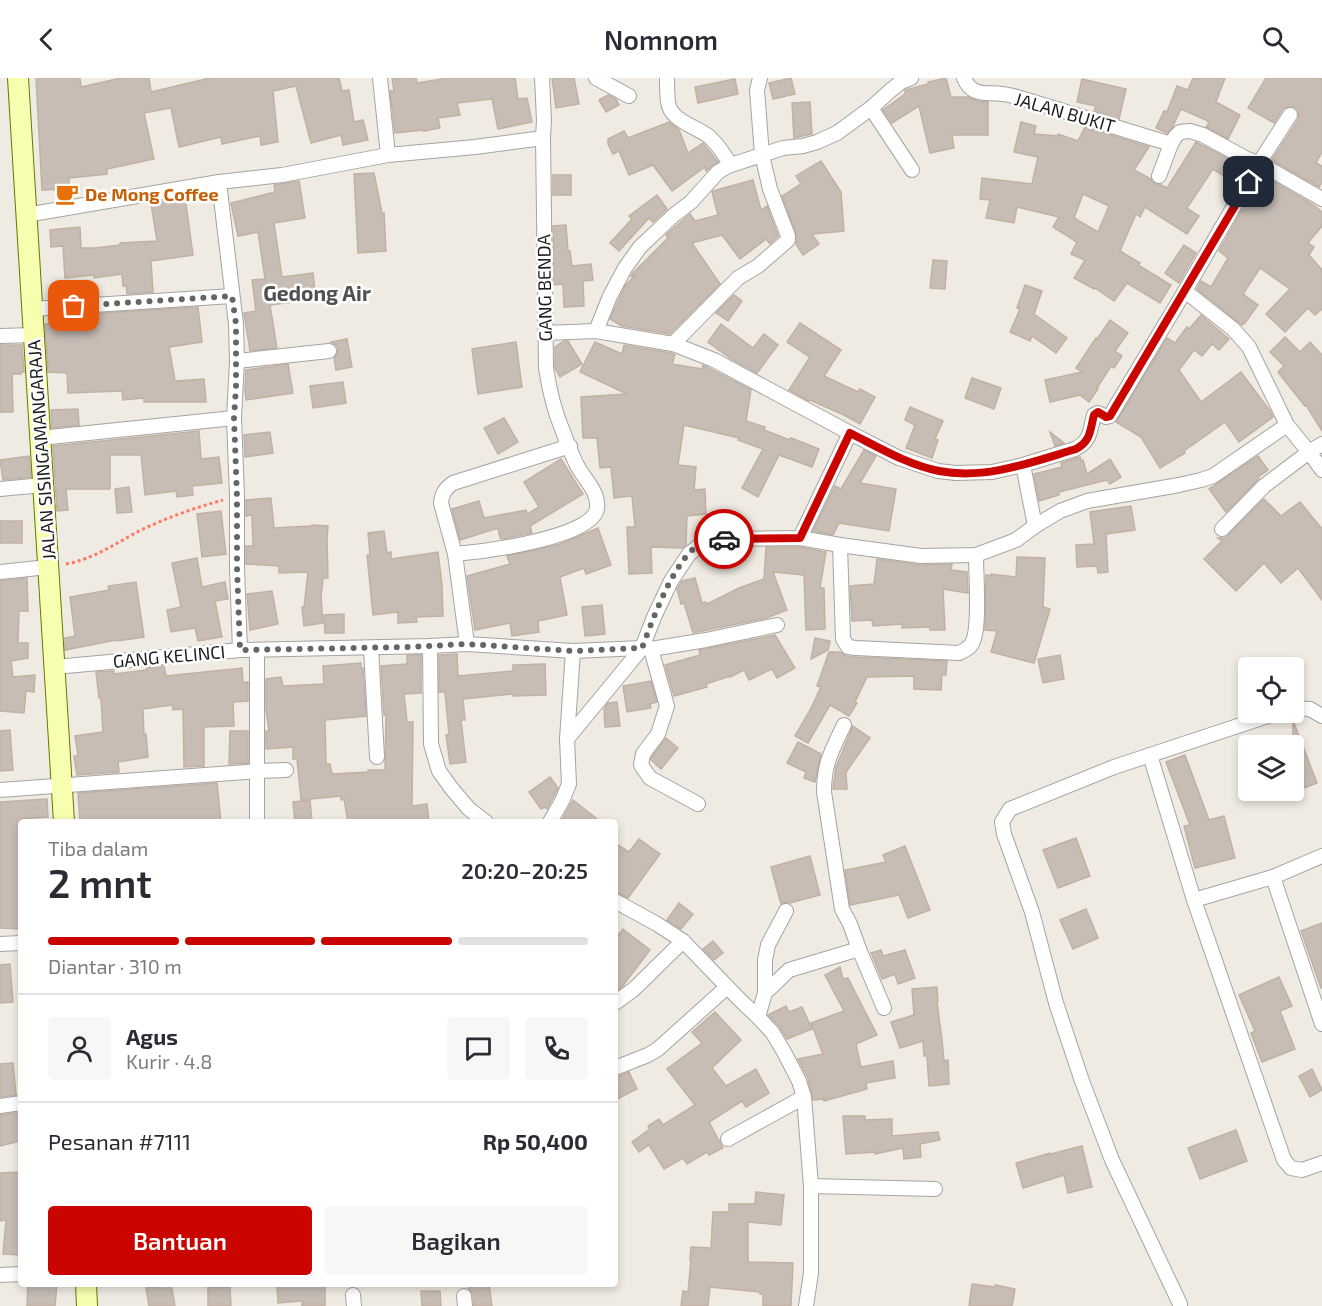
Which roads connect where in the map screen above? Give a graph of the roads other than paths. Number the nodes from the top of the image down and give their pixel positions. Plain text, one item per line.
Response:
1 (18, 78) edge
2 (380, 78) edge
3 (542, 78) edge
4 (596, 78) edge
5 (667, 78) edge
6 (760, 78) edge
7 (911, 78) edge
8 (964, 78) edge
9 (629, 96) dead end
10 (871, 108) junction
11 (1290, 115) dead end
12 (543, 138) junction
13 (1171, 144) junction
14 (388, 155) junction
15 (762, 155) junction
16 (1259, 164) junction
17 (731, 165) junction
18 (912, 170) dead end
19 (1159, 176) dead end
20 (219, 182) junction
21 (1322, 199) edge
22 (26, 215) junction
23 (1185, 291) junction
24 (232, 296) junction
25 (32, 309) junction
26 (596, 330) junction
27 (544, 333) junction
28 (34, 335) junction
29 (0, 336) edge
30 (673, 344) junction
31 (329, 351) dead end
32 (237, 361) junction
33 (234, 418) junction
34 (1287, 425) junction
35 (850, 433) junction
36 (40, 438) junction
37 (1322, 444) edge
38 (570, 446) junction
39 (1309, 452) junction
40 (1023, 465) junction
41 (1322, 470) edge
42 (43, 485) junction
43 (0, 489) edge
44 (1035, 526) junction
45 (1222, 529) dead end
46 (800, 538) junction
47 (840, 545) junction
48 (455, 554) junction
49 (976, 555) junction
50 (48, 567) junction
51 (0, 572) edge
52 (777, 625) dead end
53 (466, 644) junction
54 (430, 646) junction
55 (371, 648) junction
56 (647, 648) junction
57 (240, 650) junction
58 (257, 650) junction
59 (573, 651) junction
60 (55, 667) junction
61 (1304, 709) edge
62 (1322, 716) edge
63 (1247, 723) edge
64 (844, 725) dead end
65 (567, 739) junction
66 (1150, 755) junction
67 (377, 757) dead end
68 (286, 770) dead end
69 (258, 771) junction
70 (62, 786) junction
71 (0, 790) edge
72 (698, 804) dead end
73 (64, 819) edge
74 (257, 819) edge
75 (482, 819) edge
76 (552, 819) edge
77 (1322, 856) edge
78 (1273, 877) junction
79 (1194, 900) junction
80 (618, 903) edge
81 (786, 910) dead end
82 (683, 941) junction
83 (18, 942) edge
84 (0, 944) edge
85 (859, 949) junction
86 (727, 987) junction
87 (765, 993) junction
88 (618, 1001) edge
89 (884, 1008) dead end
90 (758, 1017) junction
91 (1322, 1024) edge
92 (618, 1067) edge
93 (804, 1097) junction
94 (18, 1103) edge
95 (0, 1106) edge
96 (728, 1139) dead end
97 (1322, 1162) edge
98 (811, 1186) junction
99 (935, 1189) dead end
100 (18, 1274) edge
101 (0, 1275) edge
102 (86, 1287) edge
103 (87, 1306) edge
104 (806, 1306) edge
105 (1180, 1306) edge

1 - 22 main road, JALAN SISINGAMANGARAJA
2 - 14 street
3 - 12 street, GANG BENDA
4 - 9 street
5 - 17 street
6 - 15 street
7 - 10 street
8 - 13 street, JALAN BUKIT
10 - 15 street
10 - 18 street
11 - 16 street
12 - 14 street
12 - 27 street, GANG BENDA
13 - 16 street
13 - 19 street
14 - 20 street
15 - 17 street
15 - 30 street
16 - 21 street
16 - 23 street
17 - 26 street
20 - 22 street
20 - 24 street
22 - 25 main road, JALAN SISINGAMANGARAJA
23 - 34 street
23 - 40 street
24 - 25 street
24 - 32 street
25 - 28 main road, JALAN SISINGAMANGARAJA
26 - 27 street
26 - 30 street
27 - 38 street, GANG BENDA
28 - 29 street
28 - 36 main road, JALAN SISINGAMANGARAJA
30 - 35 street
31 - 32 street
32 - 33 street
33 - 36 street
33 - 57 street
34 - 39 street
34 - 44 street
35 - 40 street
35 - 46 street
36 - 42 main road, JALAN SISINGAMANGARAJA
37 - 39 street
38 - 48 street
38 - 48 street, GANG BENDA
39 - 41 street
39 - 45 street
40 - 44 street
42 - 43 street
42 - 50 main road, JALAN SISINGAMANGARAJA
44 - 49 street
46 - 47 street
46 - 56 street
47 - 49 street
47 - 49 street
48 - 53 street
50 - 51 street
50 - 60 main road, JALAN SISINGAMANGARAJA
52 - 56 street, GANG KELINCI
53 - 54 street, GANG KELINCI
53 - 59 street, GANG KELINCI
54 - 55 street, GANG KELINCI
54 - 75 street
55 - 58 street, GANG KELINCI
55 - 67 street
56 - 59 street, GANG KELINCI
56 - 65 street
56 - 72 street
57 - 58 street, GANG KELINCI
57 - 60 street, GANG KELINCI
58 - 69 street
59 - 65 street
60 - 70 main road, JALAN SISINGAMANGARAJA
61 - 62 street
63 - 66 street
64 - 85 street
65 - 76 street
66 - 79 street
66 - 105 street
68 - 69 street
69 - 70 street
69 - 74 street
70 - 71 street
70 - 73 main road, JALAN SISINGAMANGARAJA
77 - 78 street
78 - 79 street
78 - 91 street
79 - 97 street
80 - 82 street
81 - 87 street
82 - 86 street
82 - 88 street
83 - 84 street
85 - 87 street
85 - 89 street
86 - 90 street
86 - 92 street
87 - 90 street
90 - 93 street
93 - 96 street
93 - 98 street
94 - 95 street
98 - 99 street
98 - 104 street
100 - 101 street
102 - 103 main road

